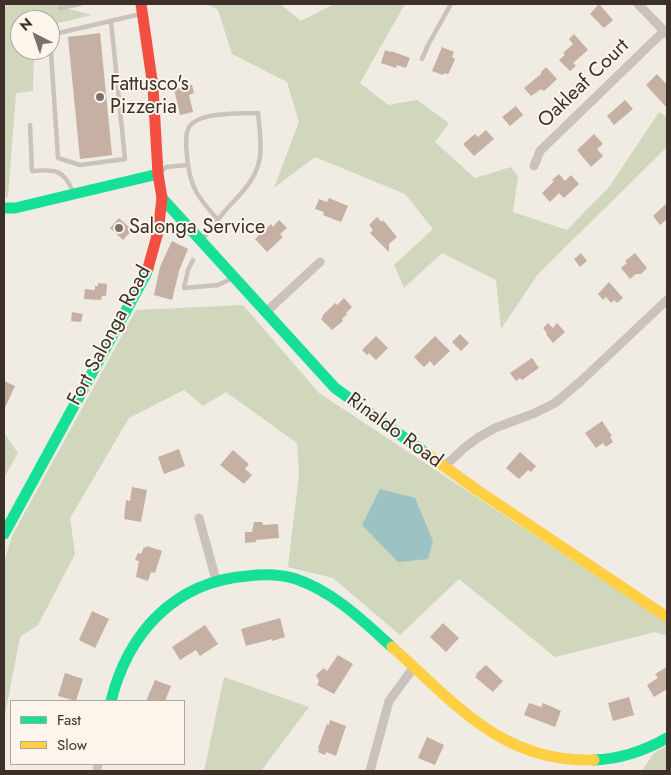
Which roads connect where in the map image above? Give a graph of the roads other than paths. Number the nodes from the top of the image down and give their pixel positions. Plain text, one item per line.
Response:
1 (60, 4) edge
2 (80, 4) edge
3 (451, 4) edge
4 (638, 4) edge
5 (141, 9) edge
6 (111, 21) junction
7 (666, 32) edge
8 (60, 34) edge
9 (422, 59) dead end
10 (52, 60) edge
11 (30, 125) dead end
12 (188, 165) junction
13 (534, 166) dead end
14 (158, 174) junction
15 (73, 194) junction
16 (162, 198) junction
17 (4, 208) edge
18 (218, 220) junction
19 (201, 241) junction
20 (193, 260) dead end
21 (320, 262) dead end
22 (235, 277) junction
23 (667, 300) edge
24 (266, 312) junction
25 (444, 467) junction
26 (199, 518) dead end
27 (4, 534) edge
28 (216, 580) junction
29 (667, 617) edge
30 (414, 667) junction
31 (111, 700) edge
32 (667, 738) edge
33 (370, 771) edge

1 - 2 lane
3 - 9 lane
4 - 7 street
5 - 6 lane
5 - 14 street, Fort Salonga Road
6 - 8 lane
6 - 10 lane
7 - 13 street, Oakleaf Court
11 - 15 lane
12 - 14 lane
12 - 18 lane
12 - 18 lane
14 - 15 street
14 - 16 street, Fort Salonga Road
15 - 17 street
16 - 19 street, Rinaldo Road
16 - 27 street, Fort Salonga Road
18 - 19 lane
19 - 22 street, Rinaldo Road
20 - 22 lane
21 - 24 street
22 - 24 street, Rinaldo Road
23 - 25 street
24 - 25 street, Rinaldo Road
25 - 29 street, Rinaldo Road
26 - 28 street
28 - 30 street
28 - 31 street
30 - 32 street
30 - 33 street

